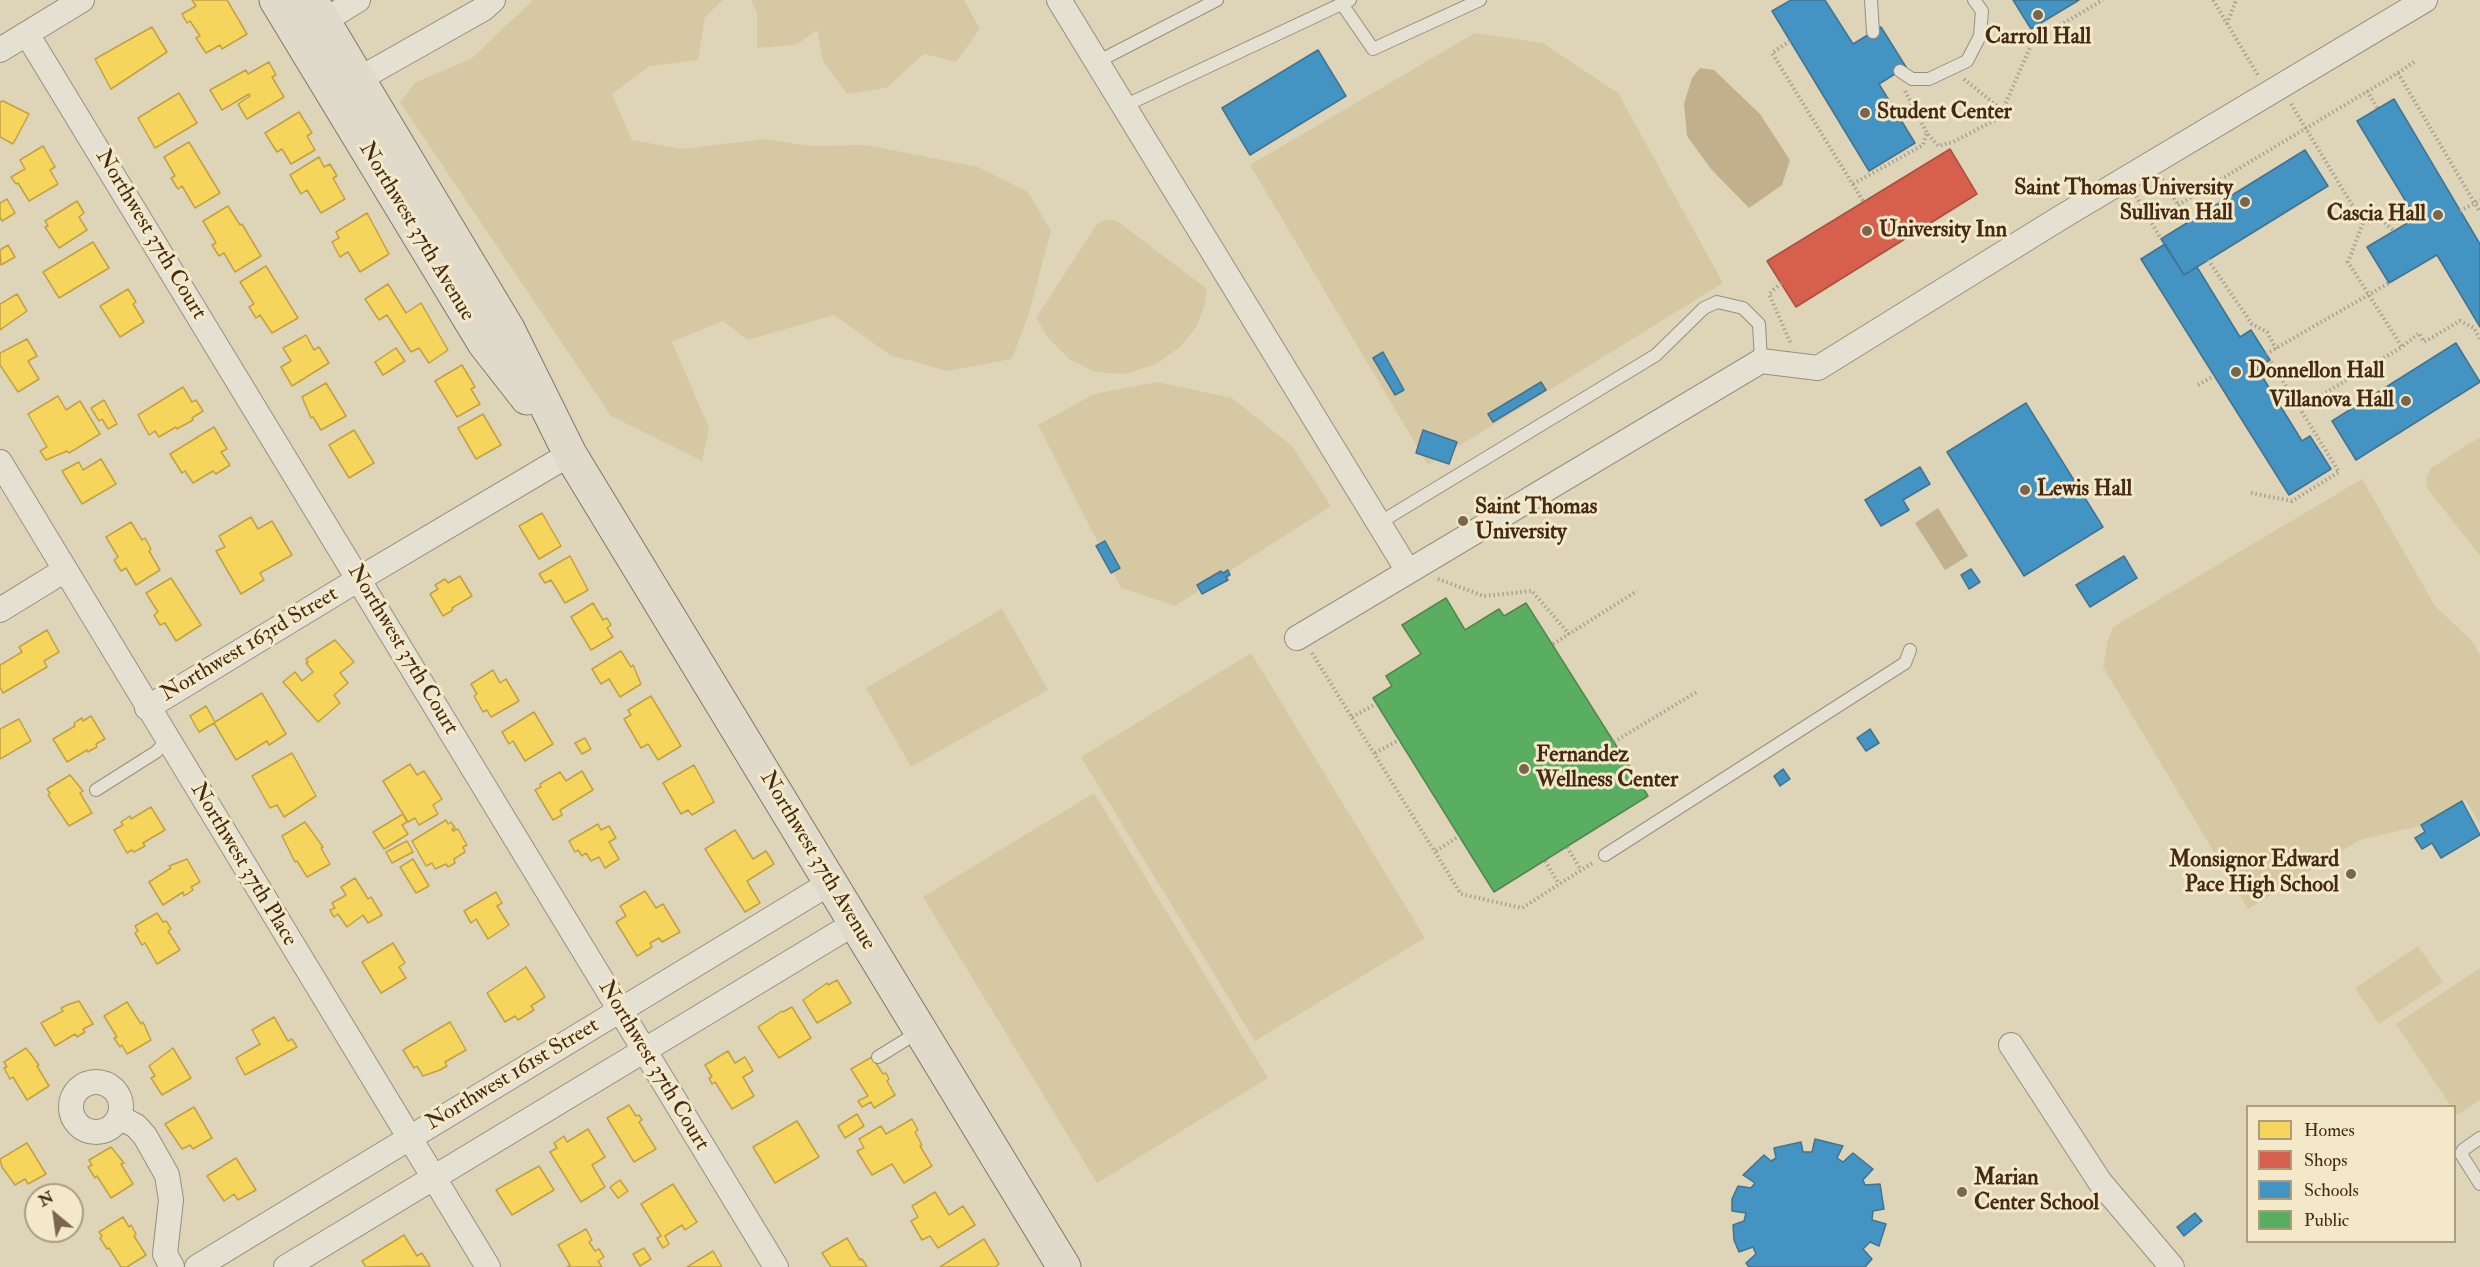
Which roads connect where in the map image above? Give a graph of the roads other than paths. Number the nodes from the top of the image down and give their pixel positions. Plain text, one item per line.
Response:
1 (82, 0) edge
2 (276, 0) edge
3 (358, 0) edge
4 (493, 0) edge
5 (1059, 0) edge
6 (1216, 0) edge
7 (1480, 0) edge
8 (1871, 0) edge
9 (1974, 0) edge
10 (2425, 0) edge
11 (1346, 2) edge
12 (311, 19) edge
13 (1873, 32) dead end
14 (27, 34) junction
15 (0, 50) edge
16 (1097, 62) junction
17 (1900, 71) dead end
18 (345, 87) junction
19 (1124, 106) junction
20 (1761, 361) junction
21 (570, 454) junction
22 (0, 462) edge
23 (1379, 523) junction
24 (65, 570) junction
25 (1408, 571) junction
26 (359, 579) junction
27 (0, 609) edge
28 (1297, 638) road end
29 (1910, 650) dead end
30 (147, 708) junction
31 (168, 741) junction
32 (96, 789) dead end
33 (1605, 855) road end
34 (830, 883) junction
35 (855, 923) junction
36 (619, 1011) junction
37 (921, 1031) junction
38 (2011, 1045) dead end
39 (643, 1051) junction
40 (878, 1057) dead end
41 (119, 1117) dead end
42 (409, 1137) junction
43 (2480, 1138) edge
44 (434, 1178) junction
45 (2480, 1184) edge
46 (172, 1267) edge
47 (197, 1267) edge
48 (286, 1267) edge
49 (488, 1267) edge
50 (776, 1267) edge
51 (1064, 1267) edge
52 (2172, 1267) edge

1 - 14 street
2 - 12 main road, Northwest 37th Avenue
3 - 12 street
4 - 18 street
5 - 16 street
6 - 16 lane
7 - 11 lane
8 - 13 lane
9 - 17 lane
10 - 20 street
11 - 19 lane
12 - 18 main road, Northwest 37th Avenue
14 - 15 street
14 - 26 street, Northwest 37th Court
16 - 19 street
18 - 21 main road, Northwest 37th Avenue
19 - 23 street
20 - 23 lane
20 - 25 street
21 - 26 street, Northwest 163rd Street
21 - 34 main road, Northwest 37th Avenue
22 - 24 street, Northwest 37th Place
23 - 25 street
24 - 27 street
24 - 30 street, Northwest 37th Place
25 - 28 street
26 - 30 street, Northwest 163rd Street
26 - 36 street, Northwest 37th Court
29 - 33 lane
30 - 31 street, Northwest 37th Place
31 - 32 lane
31 - 42 street, Northwest 37th Place
34 - 35 main road, Northwest 37th Avenue
34 - 36 street, Northwest 161st Street
35 - 37 main road, Northwest 37th Avenue
35 - 39 street, Northwest 161st Street
36 - 39 street, Northwest 37th Court
36 - 42 street, Northwest 161st Street
37 - 40 lane
37 - 51 main road, Northwest 37th Avenue
38 - 52 street
39 - 44 street, Northwest 161st Street
39 - 50 street, Northwest 37th Court
41 - 46 street
42 - 44 street, Northwest 37th Place
42 - 47 street, Northwest 161st Street
43 - 45 lane
44 - 48 street, Northwest 161st Street
44 - 49 street, Northwest 37th Place

